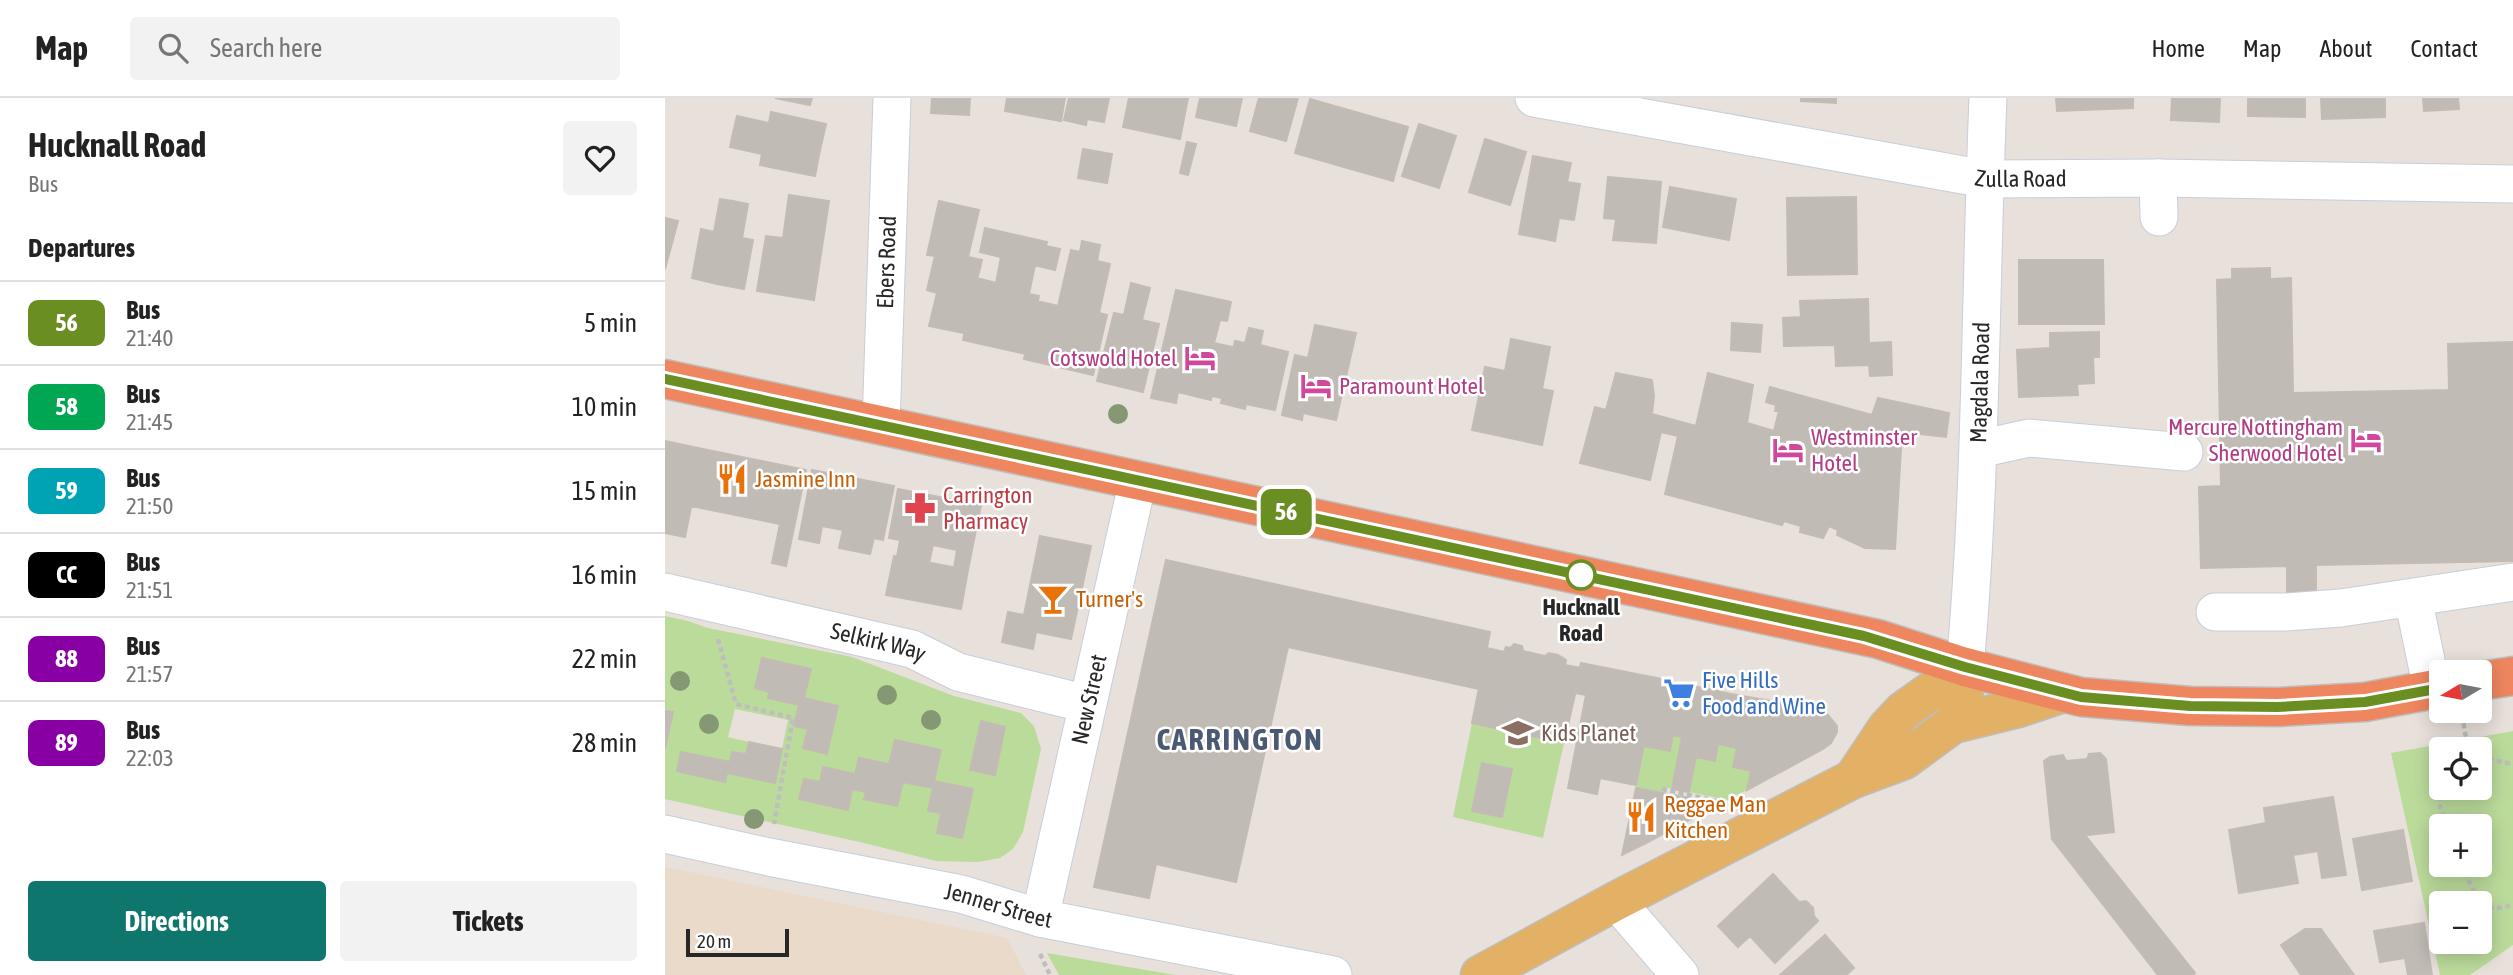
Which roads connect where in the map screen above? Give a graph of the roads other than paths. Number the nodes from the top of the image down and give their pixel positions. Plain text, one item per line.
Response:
1 (892, 98) edge
2 (1534, 98) edge
3 (1988, 98) edge
4 (1985, 178) junction
5 (2158, 178) junction
6 (2513, 184) edge
7 (2159, 217) dead end
8 (665, 379) edge
9 (881, 425) junction
10 (1979, 449) junction
11 (2184, 452) dead end
12 (1138, 480) junction
13 (2513, 582) edge
14 (665, 592) edge
15 (2413, 598) junction
16 (2215, 611) dead end
17 (2433, 660) edge
18 (1965, 667) junction
19 (2513, 677) edge
20 (2492, 680) edge
21 (2063, 693) junction
22 (2429, 697) edge
23 (1087, 704) junction
24 (1953, 724) junction
25 (1853, 779) junction
26 (665, 834) edge
27 (1616, 901) junction
28 (1040, 918) junction
29 (1333, 975) edge
30 (1481, 975) edge
31 (1680, 975) edge

1 - 9 street, Ebers Road
2 - 4 street, Zulla Road
3 - 4 street, Magdala Road
4 - 5 street, Zulla Road
4 - 10 street, Magdala Road
5 - 6 street, Zulla Road
5 - 7 street
8 - 9 highway
9 - 12 highway
10 - 11 street
10 - 18 street, Magdala Road
12 - 18 highway
12 - 23 street, New Street
13 - 15 street
14 - 23 street, Selkirk Way
15 - 16 street
15 - 17 street
18 - 21 highway
18 - 24 main road
18 - 25 main road
19 - 20 highway
21 - 22 highway
21 - 24 main road
23 - 28 street, New Street
24 - 25 main road
25 - 27 main road
26 - 28 street, Jenner Street
27 - 30 main road
27 - 31 street
28 - 29 street, Jenner Street

